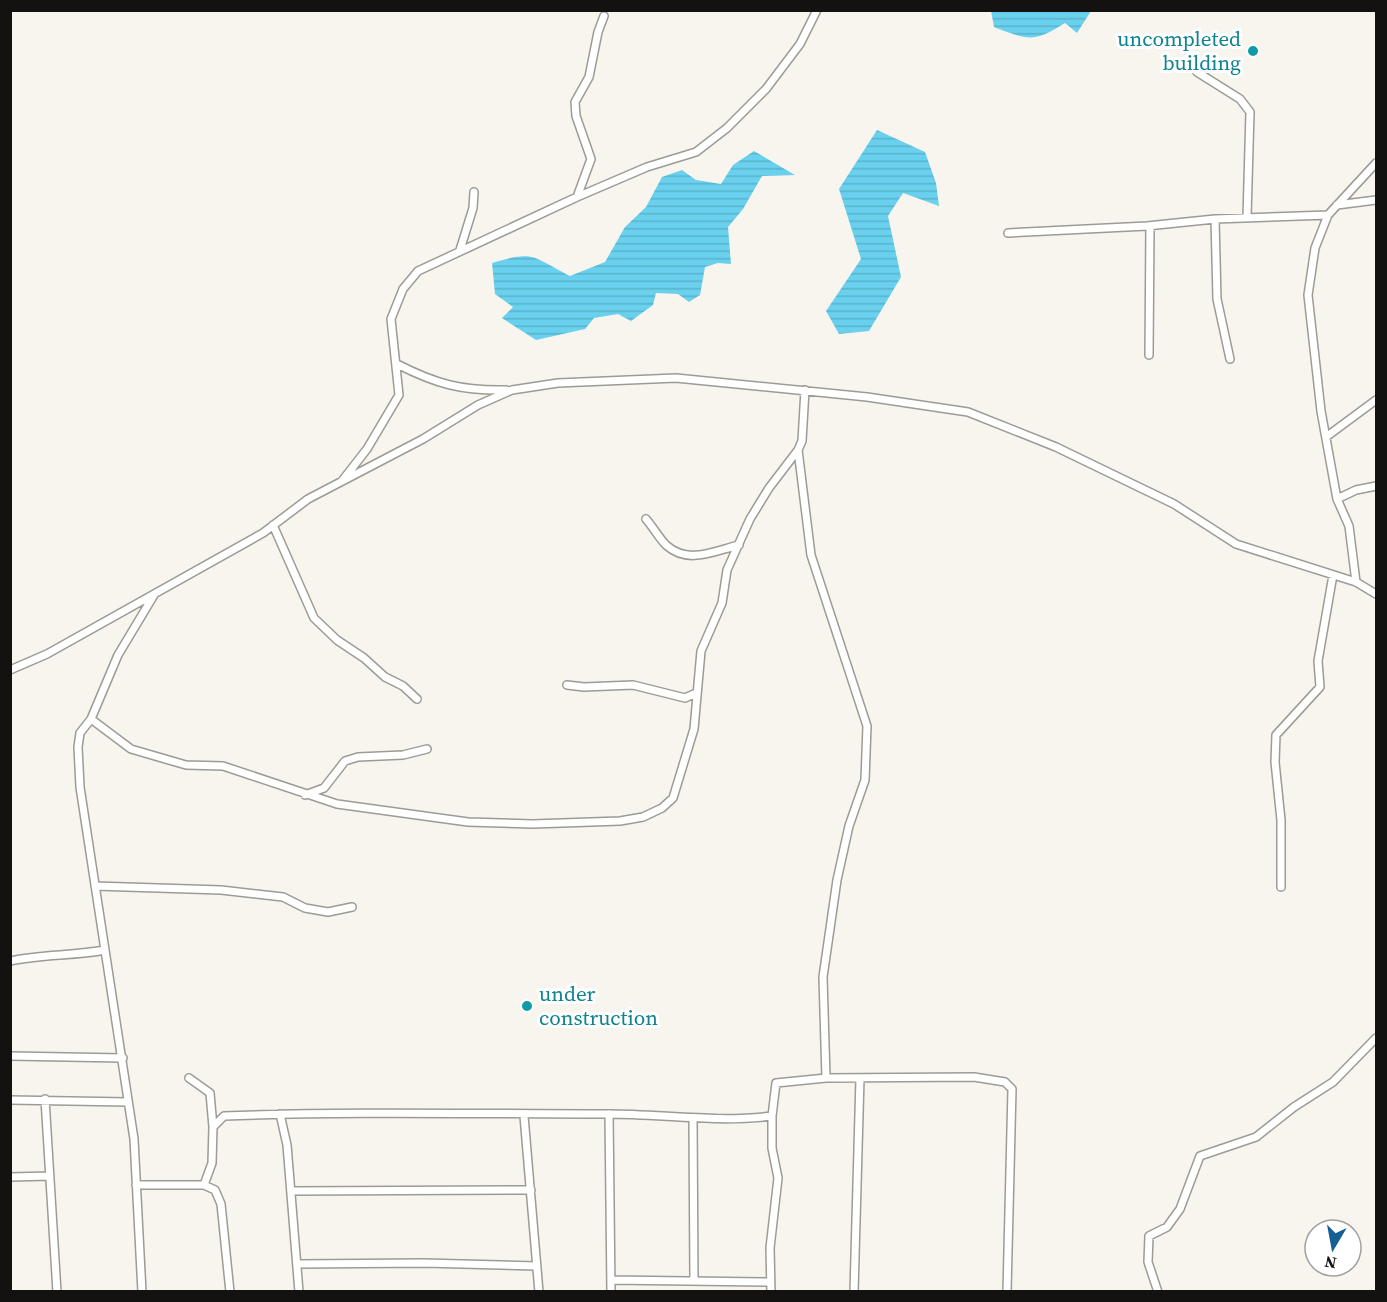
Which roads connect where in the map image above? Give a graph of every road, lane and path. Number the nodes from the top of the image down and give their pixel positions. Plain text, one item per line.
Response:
1 (817, 10) edge
2 (604, 16) dead end
3 (1197, 72) dead end
4 (1377, 163) edge
5 (474, 192) dead end
6 (577, 196) junction
7 (1377, 200) edge
8 (1337, 205) junction
9 (1328, 215) junction
10 (1247, 217) junction
11 (1215, 219) junction
12 (1150, 226) junction
13 (1008, 233) dead end
14 (460, 250) junction
15 (1149, 355) dead end
16 (1230, 359) dead end
17 (396, 364) junction
18 (512, 390) junction
19 (805, 390) junction
20 (1377, 400) edge
21 (1326, 437) junction
22 (798, 450) junction
23 (341, 482) junction
24 (1377, 486) edge
25 (1337, 499) junction
26 (646, 519) dead end
27 (273, 525) junction
28 (739, 545) junction
29 (1333, 575) junction
30 (1356, 582) junction
31 (156, 593) junction
32 (1377, 594) edge
33 (10, 670) edge
34 (567, 685) dead end
35 (696, 693) junction
36 (417, 699) dead end
37 (92, 719) junction
38 (427, 749) dead end
39 (305, 795) junction
40 (95, 886) junction
41 (1281, 887) dead end
42 (352, 907) dead end
43 (105, 950) junction
44 (10, 960) edge
45 (1377, 1038) edge
46 (10, 1056) edge
47 (123, 1058) junction
48 (189, 1078) dead end
49 (826, 1078) junction
50 (860, 1078) junction
51 (45, 1099) junction
52 (10, 1100) edge
53 (128, 1102) junction
54 (280, 1114) junction
55 (609, 1114) junction
56 (524, 1116) junction
57 (771, 1116) junction
58 (693, 1119) junction
59 (213, 1127) junction
60 (50, 1176) junction
61 (10, 1177) edge
62 (135, 1185) junction
63 (204, 1185) junction
64 (531, 1190) junction
65 (291, 1191) junction
66 (297, 1264) junction
67 (537, 1266) junction
68 (611, 1280) junction
69 (694, 1281) junction
70 (770, 1282) junction
71 (57, 1292) edge
72 (142, 1292) edge
73 (230, 1292) edge
74 (299, 1292) edge
75 (539, 1292) edge
76 (611, 1292) edge
77 (771, 1292) edge
78 (854, 1292) edge
79 (1007, 1292) edge
80 (1158, 1292) edge

1 - 6 street
2 - 6 street
3 - 10 street
4 - 8 street
5 - 14 street
6 - 14 street
7 - 8 street
8 - 9 street
9 - 10 street
9 - 21 street
10 - 11 street
11 - 12 street
11 - 16 street
12 - 13 street
12 - 15 street
14 - 17 street
17 - 18 street
17 - 23 street
18 - 19 street
18 - 23 street
19 - 22 street
19 - 29 street
20 - 21 street
21 - 25 street
22 - 28 street
22 - 49 street
23 - 27 street
24 - 25 street
25 - 30 street
26 - 28 street
27 - 31 street
27 - 36 street
28 - 35 street
29 - 30 street
29 - 41 street
30 - 32 street
31 - 33 street
31 - 37 street
34 - 35 street
35 - 39 street
37 - 39 street
37 - 40 street
38 - 39 street
40 - 42 street
40 - 43 street
43 - 44 street
43 - 47 street
45 - 80 street
46 - 47 street
47 - 53 street
48 - 59 street
49 - 50 street
49 - 57 street
50 - 78 street
50 - 79 street
51 - 52 street
51 - 53 street
51 - 60 street
53 - 62 street
54 - 56 street
54 - 59 street
54 - 65 street
55 - 56 street
55 - 58 street
55 - 68 street
56 - 64 street
57 - 58 street
57 - 70 street
58 - 69 street
59 - 63 street
60 - 61 street
60 - 71 street
62 - 63 street
62 - 72 street
63 - 73 street
64 - 65 street
64 - 67 street
65 - 66 street
66 - 67 street
66 - 74 street
67 - 75 street
68 - 69 street
68 - 76 street
69 - 70 street
70 - 77 street

